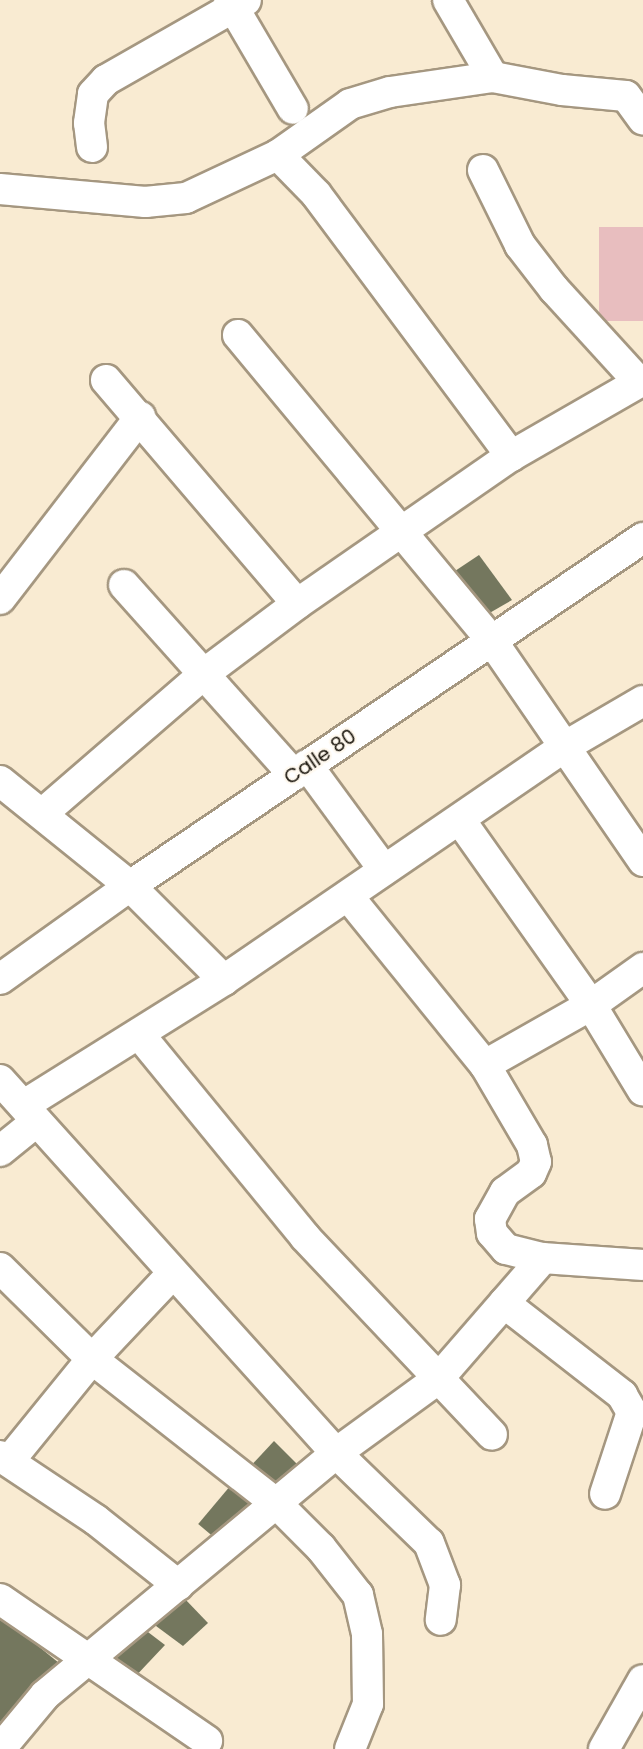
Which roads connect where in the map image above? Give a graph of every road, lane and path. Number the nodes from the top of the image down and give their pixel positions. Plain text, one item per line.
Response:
1 (448, 0) edge
2 (236, 2) edge
3 (493, 77) junction
4 (293, 109) dead end
5 (643, 119) edge
6 (92, 147) dead end
7 (278, 155) junction
8 (483, 170) dead end
9 (0, 189) edge
10 (238, 335) dead end
11 (106, 380) dead end
12 (641, 381) edge
13 (140, 417) junction
14 (511, 456) junction
15 (403, 533) junction
16 (643, 538) edge
17 (124, 585) dead end
18 (0, 599) edge
19 (297, 604) junction
20 (492, 640) junction
21 (205, 673) junction
22 (643, 701) edge
23 (566, 746) junction
24 (301, 770) junction
25 (3, 787) edge
26 (43, 813) junction
27 (459, 820) junction
28 (643, 861) edge
29 (384, 870) junction
30 (130, 886) junction
31 (348, 896) junction
32 (643, 968) edge
33 (0, 979) edge
34 (224, 980) junction
35 (591, 1005) junction
36 (139, 1034) junction
37 (485, 1065) junction
38 (0, 1080) edge
39 (643, 1091) edge
40 (30, 1113) junction
41 (0, 1151) edge
42 (543, 1258) junction
43 (643, 1265) edge
44 (0, 1268) edge
45 (172, 1275) junction
46 (504, 1303) junction
47 (92, 1359) junction
48 (438, 1379) junction
49 (492, 1435) dead end
50 (336, 1453) junction
51 (4, 1458) edge
52 (605, 1494) dead end
53 (277, 1504) junction
54 (178, 1585) junction
55 (0, 1599) edge
56 (441, 1620) dead end
57 (87, 1662) junction
58 (643, 1680) edge
59 (207, 1741) dead end
60 (8, 1743) edge
61 (350, 1749) edge
62 (604, 1749) edge

1 - 3 street
2 - 4 street
2 - 6 street
3 - 5 street
3 - 7 street
7 - 9 street
7 - 14 street
8 - 12 street
10 - 15 street
11 - 13 street
12 - 14 street
13 - 18 street
13 - 19 street
14 - 15 street
15 - 19 street
15 - 20 street
16 - 20 street, Calle 80
17 - 21 street
19 - 21 street
20 - 23 street
20 - 24 street, Calle 80
21 - 24 street
21 - 26 street
22 - 23 street
23 - 27 street
23 - 28 street
24 - 29 street
24 - 30 street, Calle 80
25 - 26 street
26 - 30 street
27 - 29 street
27 - 35 street
29 - 31 street
30 - 33 street, Calle 80
30 - 34 street
31 - 34 street
31 - 37 street
32 - 35 street
34 - 36 street
35 - 37 street
35 - 39 street
36 - 40 street
36 - 48 street
37 - 42 street
38 - 40 street
40 - 41 street
40 - 45 street
42 - 43 street
42 - 46 street
44 - 47 street
45 - 47 street
45 - 50 street
46 - 48 street
46 - 52 street
47 - 51 street
47 - 53 street
48 - 49 street
48 - 50 street
50 - 53 street
50 - 56 street
51 - 54 street
53 - 54 street
53 - 61 street
54 - 57 street
55 - 57 street
57 - 59 street
57 - 60 street
58 - 62 street

